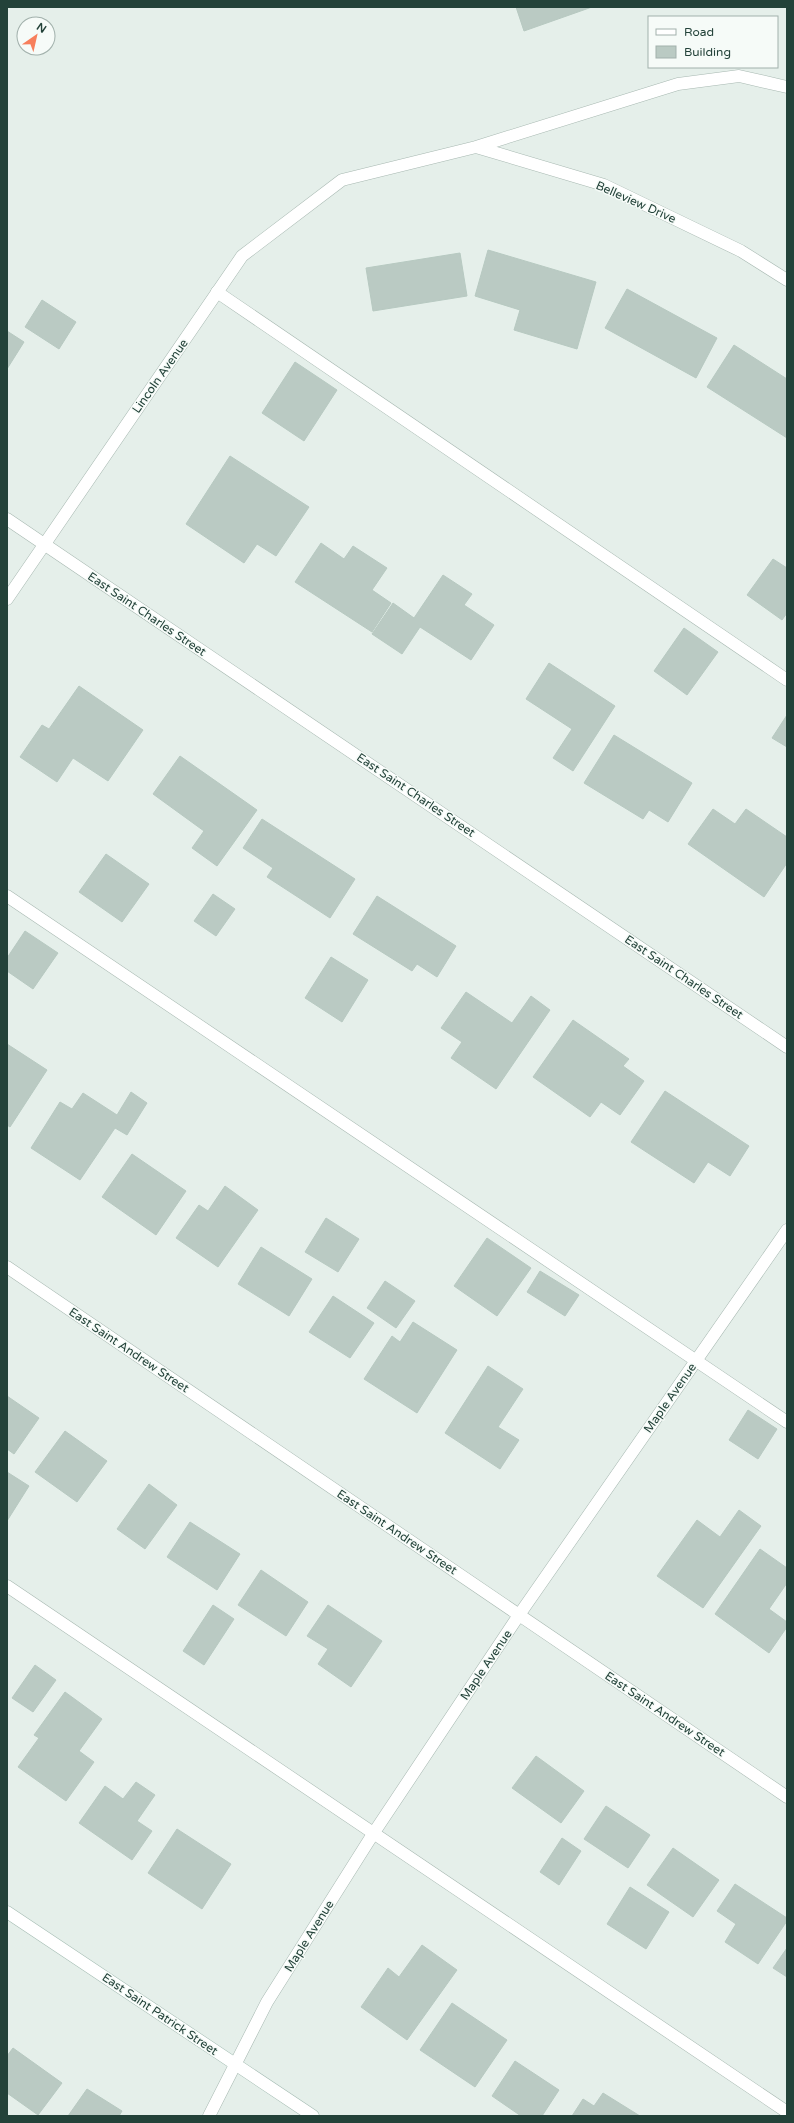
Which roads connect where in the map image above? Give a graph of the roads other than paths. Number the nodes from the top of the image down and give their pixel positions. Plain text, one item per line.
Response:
1 (787, 87) edge
2 (476, 147) junction
3 (787, 280) edge
4 (217, 292) junction
5 (7, 519) edge
6 (44, 544) junction
7 (7, 599) edge
8 (787, 680) edge
9 (7, 896) edge
10 (787, 1047) edge
11 (787, 1230) edge
12 (7, 1267) edge
13 (696, 1361) junction
14 (787, 1422) edge
15 (7, 1586) edge
16 (519, 1615) junction
17 (787, 1797) edge
18 (373, 1834) junction
19 (7, 1912) edge
20 (234, 2064) junction
21 (787, 2112) edge
22 (209, 2116) edge
23 (313, 2116) edge

1 - 2 street
2 - 3 street, Belleview Drive
2 - 4 street, Lincoln Avenue
4 - 6 street, Lincoln Avenue
4 - 8 street
5 - 6 street, East Saint Charles Street
6 - 7 street, Lincoln Avenue
6 - 10 street, East Saint Charles Street
9 - 13 street
11 - 13 street, Maple Avenue
12 - 16 street, East Saint Andrew Street
13 - 14 street
13 - 16 street, Maple Avenue
15 - 18 street
16 - 17 street, East Saint Andrew Street
16 - 18 street, Maple Avenue
18 - 20 street, Maple Avenue
18 - 21 street
19 - 20 street, East Saint Patrick Street
20 - 22 street, Maple Avenue
20 - 23 street, East Saint Patrick Street

